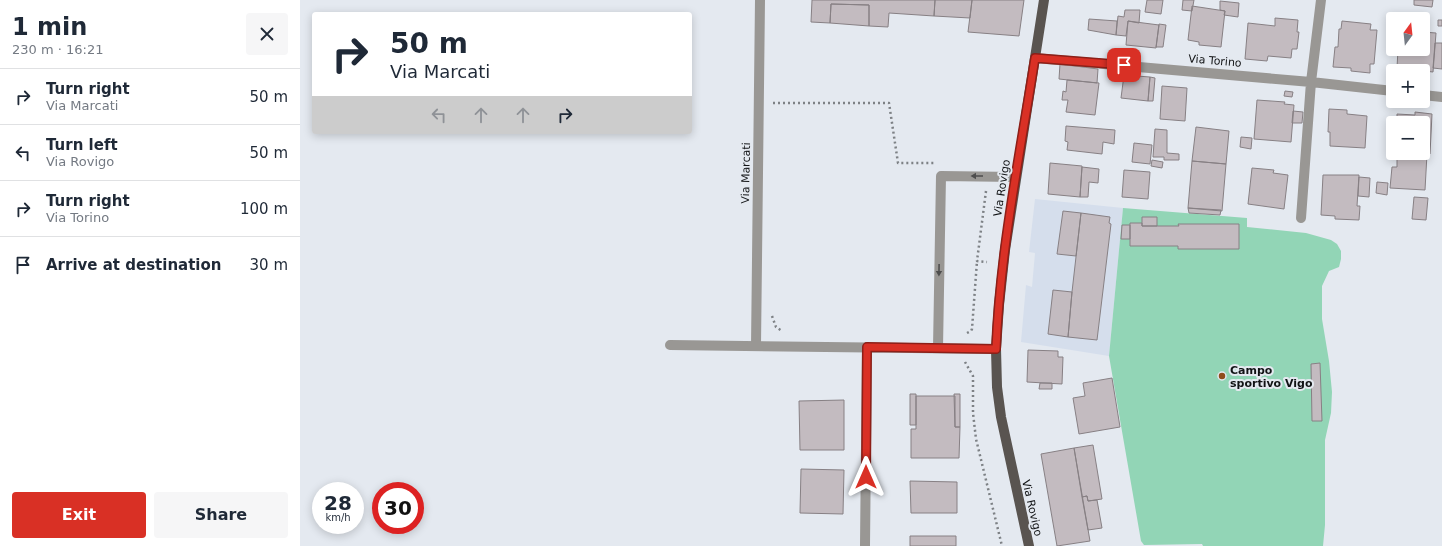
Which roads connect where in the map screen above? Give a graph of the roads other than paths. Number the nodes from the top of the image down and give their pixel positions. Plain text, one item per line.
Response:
1 (760, 0) edge
2 (1044, 0) edge
3 (1321, 0) edge
4 (1035, 58) junction
5 (1311, 82) junction
6 (1386, 90) edge
7 (1430, 96) edge
8 (1442, 97) edge
9 (1016, 177) junction
10 (1301, 218) dead end
11 (670, 345) dead end
12 (756, 346) junction
13 (867, 347) junction
14 (938, 348) junction
15 (996, 349) junction
16 (865, 546) edge
17 (1029, 546) edge

1 - 12 street, Via Marcati
2 - 4 main road, Via Rovigo
3 - 5 street
4 - 5 street, Via Torino
4 - 9 main road, Via Rovigo
5 - 6 street, Via Torino
5 - 10 street
7 - 8 street
9 -> 14 street
9 - 15 main road, Via Rovigo
11 - 12 street
12 - 13 street
13 - 14 street
13 - 16 street
14 - 15 street
15 - 17 main road, Via Rovigo

